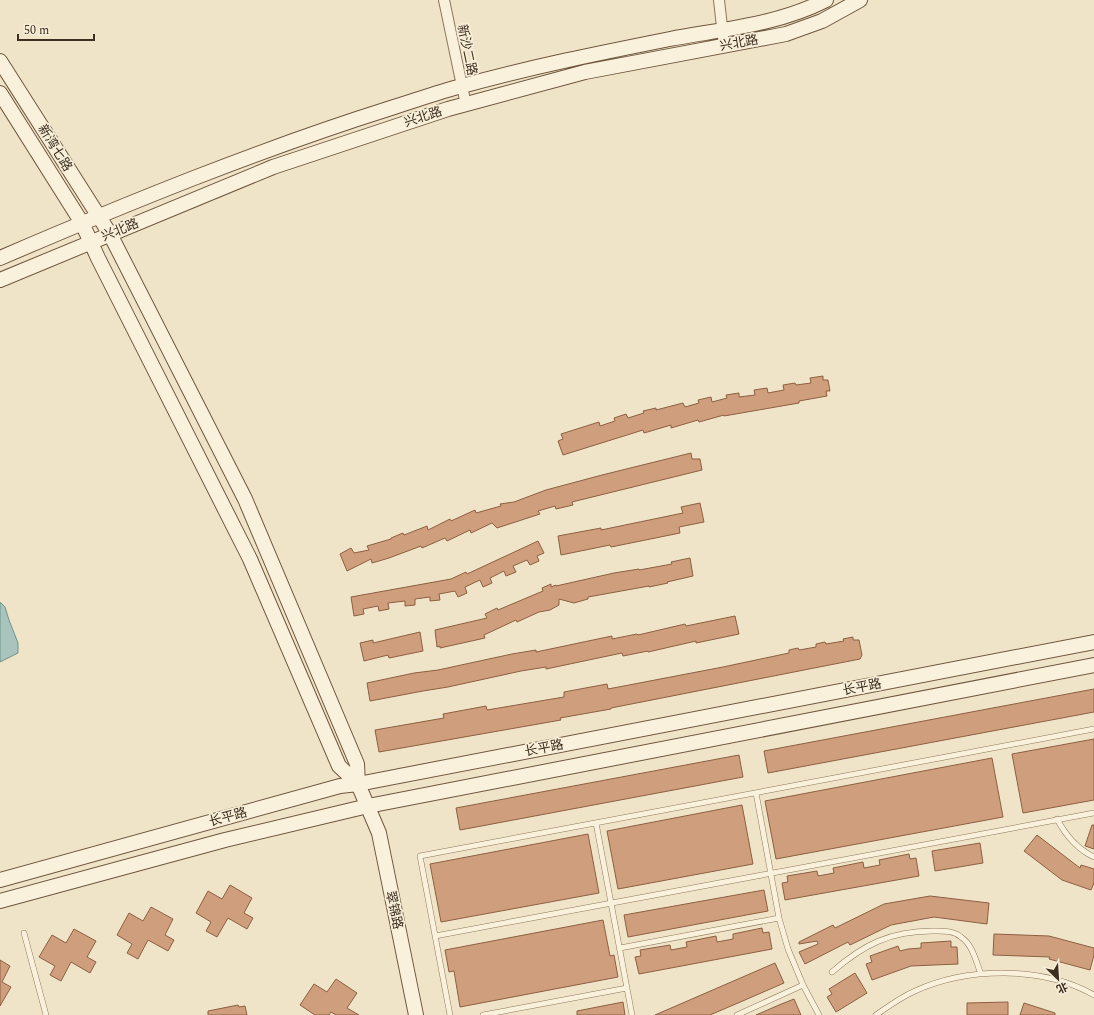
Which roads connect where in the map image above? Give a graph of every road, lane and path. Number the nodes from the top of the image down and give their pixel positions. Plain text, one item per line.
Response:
1 (444, 0) edge
2 (719, 0) edge
3 (826, 0) edge
4 (860, 0) edge
5 (722, 30) junction
6 (724, 45) junction
7 (0, 61) edge
8 (461, 86) junction
9 (0, 93) edge
10 (466, 105) junction
11 (98, 217) junction
12 (82, 223) junction
13 (110, 234) junction
14 (90, 242) junction
15 (0, 258) edge
16 (0, 280) edge
17 (1094, 642) edge
18 (1094, 664) edge
19 (1094, 729) edge
20 (358, 784) junction
21 (756, 793) junction
22 (368, 806) junction
23 (1094, 812) edge
24 (1058, 819) junction
25 (596, 823) junction
26 (1094, 857) edge
27 (770, 873) junction
28 (0, 880) edge
29 (0, 901) edge
30 (611, 903) junction
31 (779, 918) junction
32 (24, 933) dead end
33 (435, 936) junction
34 (620, 948) junction
35 (832, 972) dead end
36 (981, 974) junction
37 (803, 985) junction
38 (627, 988) junction
39 (1094, 995) edge
40 (46, 1015) edge
41 (416, 1015) edge
42 (450, 1015) edge
43 (483, 1015) edge
44 (632, 1015) edge
45 (737, 1015) edge
46 (819, 1015) edge
47 (876, 1015) edge

1 - 8 street, 新沙二路
2 - 5 street
3 - 5 street, 兴北路
4 - 6 street, 兴北路
5 - 6 street
5 - 8 street, 兴北路
6 - 10 street, 兴北路
7 - 11 street, 新湾七路
8 - 10 street, 新沙二路
8 - 11 street, 兴北路
9 - 12 street, 新湾七路
10 - 13 street, 兴北路
11 - 12 street, 兴北路
11 - 13 street, 新湾七路
12 - 14 street, 新湾七路
12 - 15 street, 兴北路
13 - 14 street, 兴北路
13 - 20 street, 新湾七路
14 - 16 street, 兴北路
14 - 20 street, 新湾七路
17 - 20 street, 长平路
18 - 22 street, 长平路
19 - 21 lane
20 - 22 street, 翠锦路
20 - 28 street, 长平路
21 - 25 lane
21 - 27 lane
22 - 29 street, 长平路
22 - 41 street, 翠锦路
23 - 24 lane
24 - 26 lane
24 - 27 lane
25 - 30 lane
25 - 33 lane
27 - 30 lane
27 - 31 lane
30 - 33 lane
30 - 34 lane
31 - 34 lane
31 - 37 lane
32 - 40 lane
33 - 42 lane
34 - 38 lane
35 - 36 lane
36 - 39 lane
36 - 47 lane
37 - 45 lane
37 - 46 lane
38 - 43 lane
38 - 44 lane

